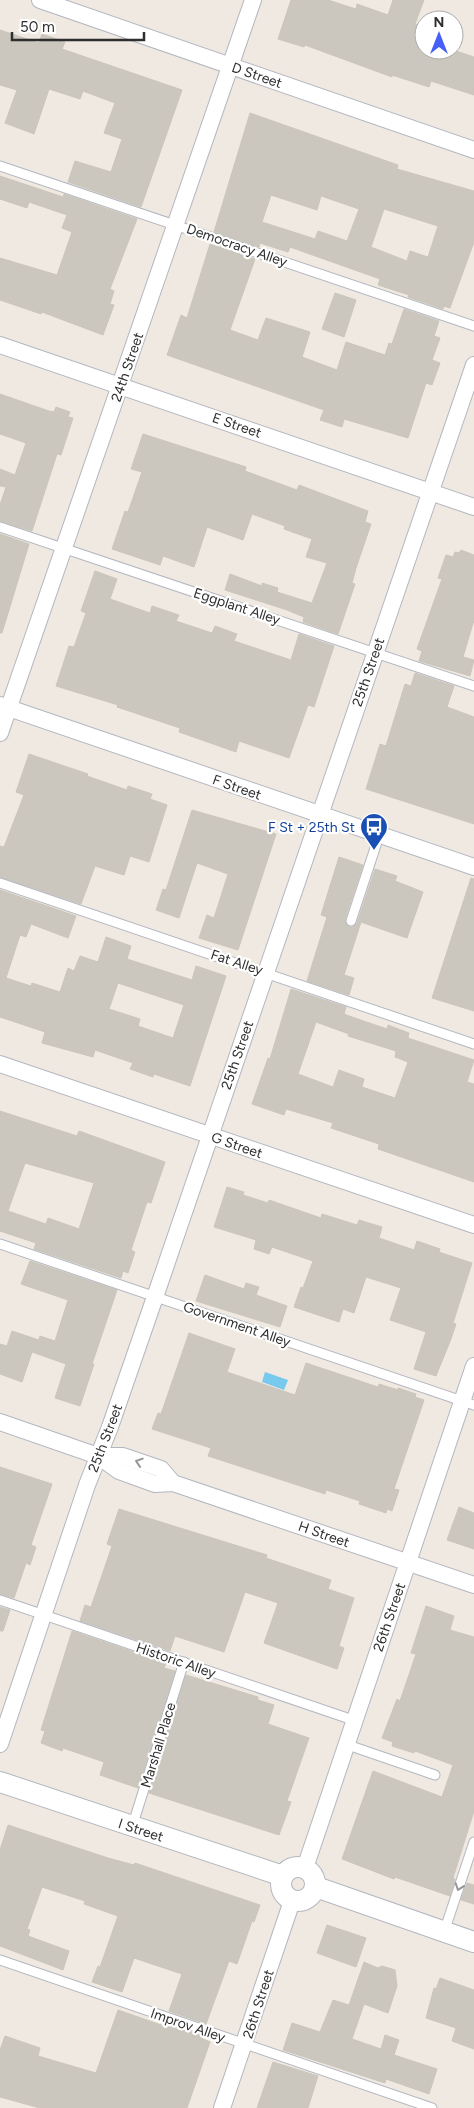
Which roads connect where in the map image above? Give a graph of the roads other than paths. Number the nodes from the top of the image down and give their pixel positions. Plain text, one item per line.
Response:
1 (40, 0) edge
2 (252, 0) edge
3 (230, 66) junction
4 (474, 150) edge
5 (0, 166) edge
6 (176, 224) junction
7 (474, 326) edge
8 (0, 345) edge
9 (474, 365) edge
10 (121, 385) junction
11 (430, 492) junction
12 (474, 507) edge
13 (0, 527) edge
14 (63, 549) junction
15 (375, 652) junction
16 (474, 686) edge
17 (4, 707) edge
18 (0, 733) edge
19 (319, 815) junction
20 (379, 836) junction
21 (474, 867) edge
22 (0, 883) edge
23 (351, 921) dead end
24 (265, 972) junction
25 (474, 1044) edge
26 (0, 1064) edge
27 (209, 1136) junction
28 (474, 1225) edge
29 (0, 1244) edge
30 (156, 1297) junction
31 (474, 1366) edge
32 (468, 1403) edge
33 (0, 1422) edge
34 (98, 1456) junction
35 (407, 1562) junction
36 (474, 1585) edge
37 (0, 1600) edge
38 (44, 1615) junction
39 (184, 1662) junction
40 (353, 1720) junction
41 (0, 1744) edge
42 (345, 1744) junction
43 (435, 1776) dead end
44 (0, 1782) edge
45 (132, 1827) junction
46 (474, 1842) edge
47 (305, 1868) junction
48 (283, 1876) junction
49 (316, 1887) junction
50 (292, 1901) junction
51 (444, 1932) junction
52 (474, 1942) edge
53 (0, 1960) edge
54 (244, 2044) junction
55 (404, 2103) edge
56 (222, 2108) edge
57 (432, 2108) edge

1 - 3 street, D Street
2 - 3 street, 24th Street
3 - 4 street, D Street
3 - 6 street, 24th Street
5 - 6 lane, Democracy Alley
6 - 7 lane, Democracy Alley
6 - 10 street, 24th Street
8 - 10 street, E Street
9 - 11 street, 25th Street
10 - 11 street, E Street
10 - 14 street, 24th Street
11 - 12 street, E Street
11 - 15 street, 25th Street
13 - 14 lane, Eggplant Alley
14 - 15 lane, Eggplant Alley
14 - 17 street, 24th Street
15 - 16 lane, Eggplant Alley
15 - 19 street, 25th Street
17 - 18 street, 24th Street
17 - 19 street, F Street
19 - 20 street, F Street
19 - 24 street, 25th Street
20 - 21 street, F Street
20 - 23 lane
22 - 24 lane, Fat Alley
24 - 25 lane, Fat Alley
24 - 27 street, 25th Street
26 - 27 street, G Street
27 - 28 street, G Street
27 - 30 street, 25th Street
29 - 30 lane, Government Alley
30 - 32 lane, Government Alley
30 - 34 street, 25th Street
31 - 32 street, 26th Street
32 - 35 street, 26th Street
33 - 34 street, H Street
34 - 35 street, H Street
34 - 38 street, 25th Street
35 - 36 street, H Street
35 - 40 street, 26th Street
37 - 38 lane, Historic Alley
38 - 39 lane, Historic Alley
38 - 41 street, 25th Street
39 - 40 lane, Historic Alley
39 - 45 lane, Marshall Place
40 - 42 street, 26th Street
42 - 43 lane
42 - 47 street, 26th Street
44 - 45 street, I Street
45 - 48 street, I Street
46 -> 51 lane
47 - 48 street
47 - 49 street
48 - 50 street
49 - 50 street
49 - 51 street
50 - 54 street, 26th Street
51 - 52 street
53 - 54 lane, Improv Alley
54 - 55 lane, Improv Alley
54 - 56 street, 26th Street
55 - 57 lane, Improv Alley

